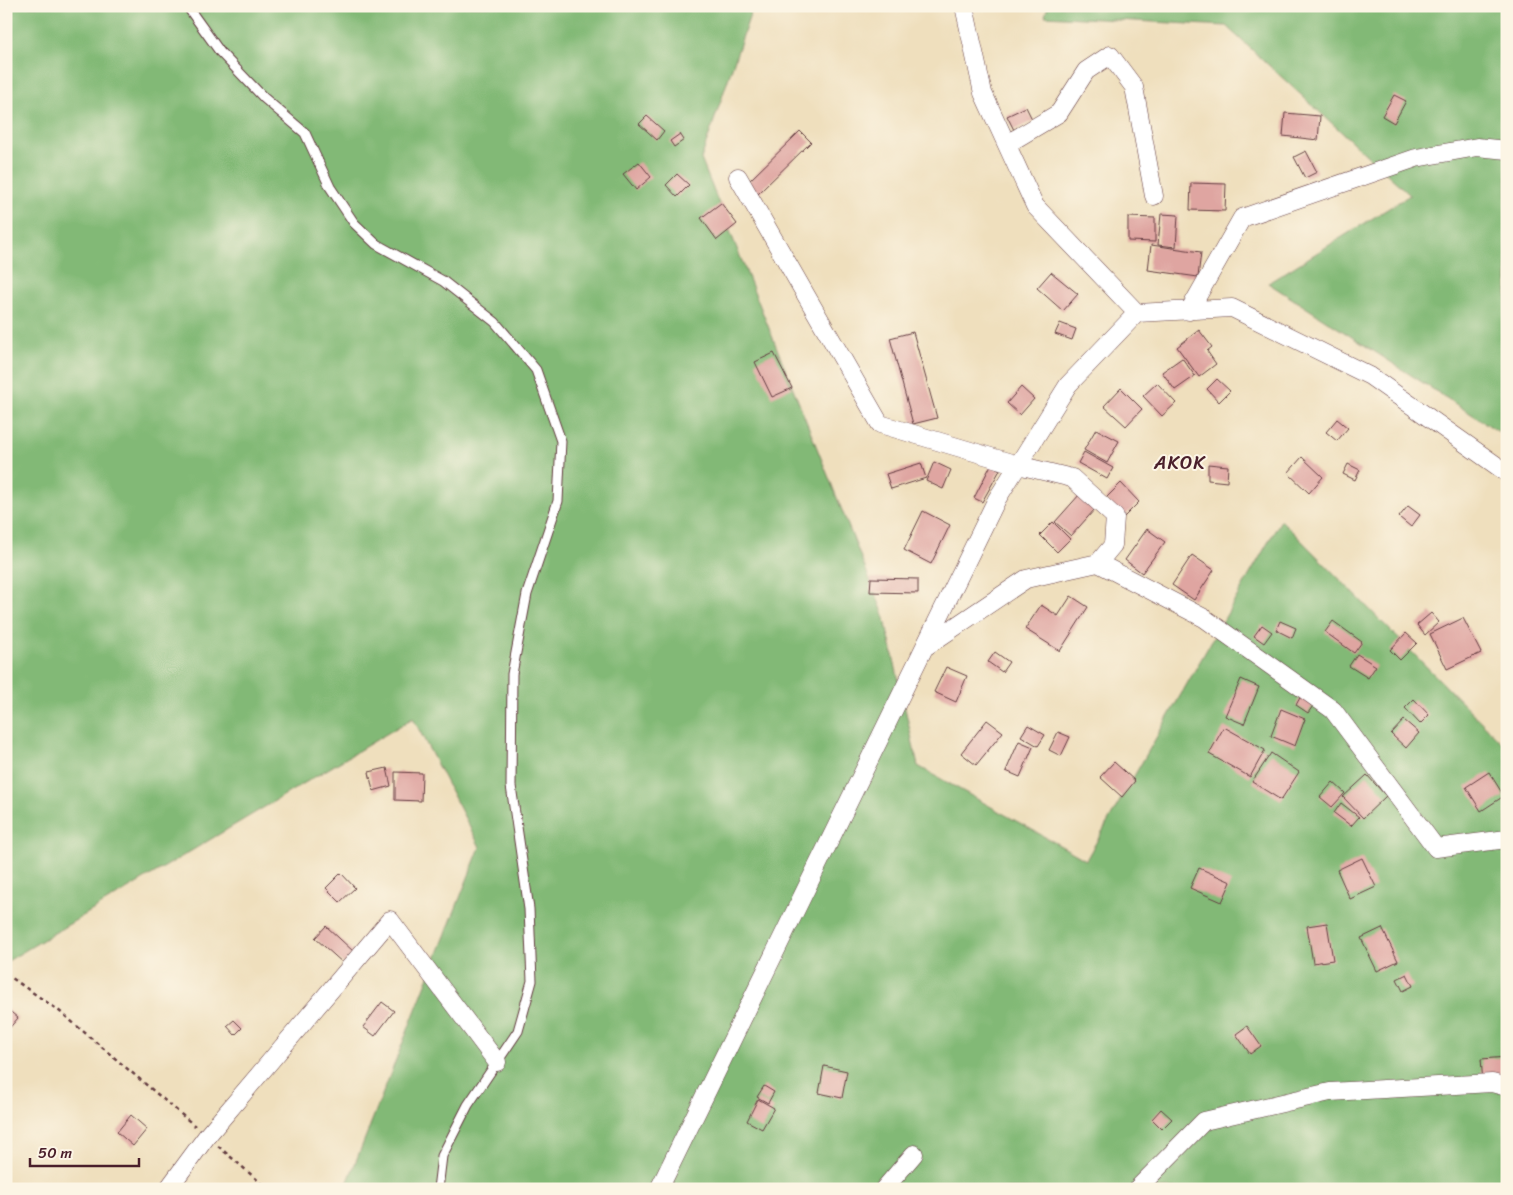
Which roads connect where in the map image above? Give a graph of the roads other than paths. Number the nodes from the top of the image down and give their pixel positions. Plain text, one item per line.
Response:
1 (187, 6) edge
2 (964, 6) edge
3 (1007, 144) junction
4 (1507, 150) edge
5 (738, 177) dead end
6 (1154, 196) dead end
7 (1188, 311) junction
8 (1137, 313) junction
9 (1018, 465) junction
10 (1507, 473) edge
11 (1098, 563) junction
12 (925, 647) junction
13 (1507, 839) edge
14 (497, 1062) junction
15 (1507, 1087) edge
16 (914, 1154) dead end
17 (168, 1189) edge
18 (438, 1189) edge
19 (659, 1189) edge
20 (884, 1189) edge
21 (1137, 1189) edge

1 - 14 lane
2 - 3 street
3 - 6 street
3 - 8 street
4 - 7 street
5 - 9 street
7 - 8 street
7 - 10 street
8 - 9 street
9 - 11 street
9 - 12 street
11 - 12 street
11 - 13 street
12 - 19 street
14 - 17 street
14 - 18 lane
15 - 21 street
16 - 20 street

